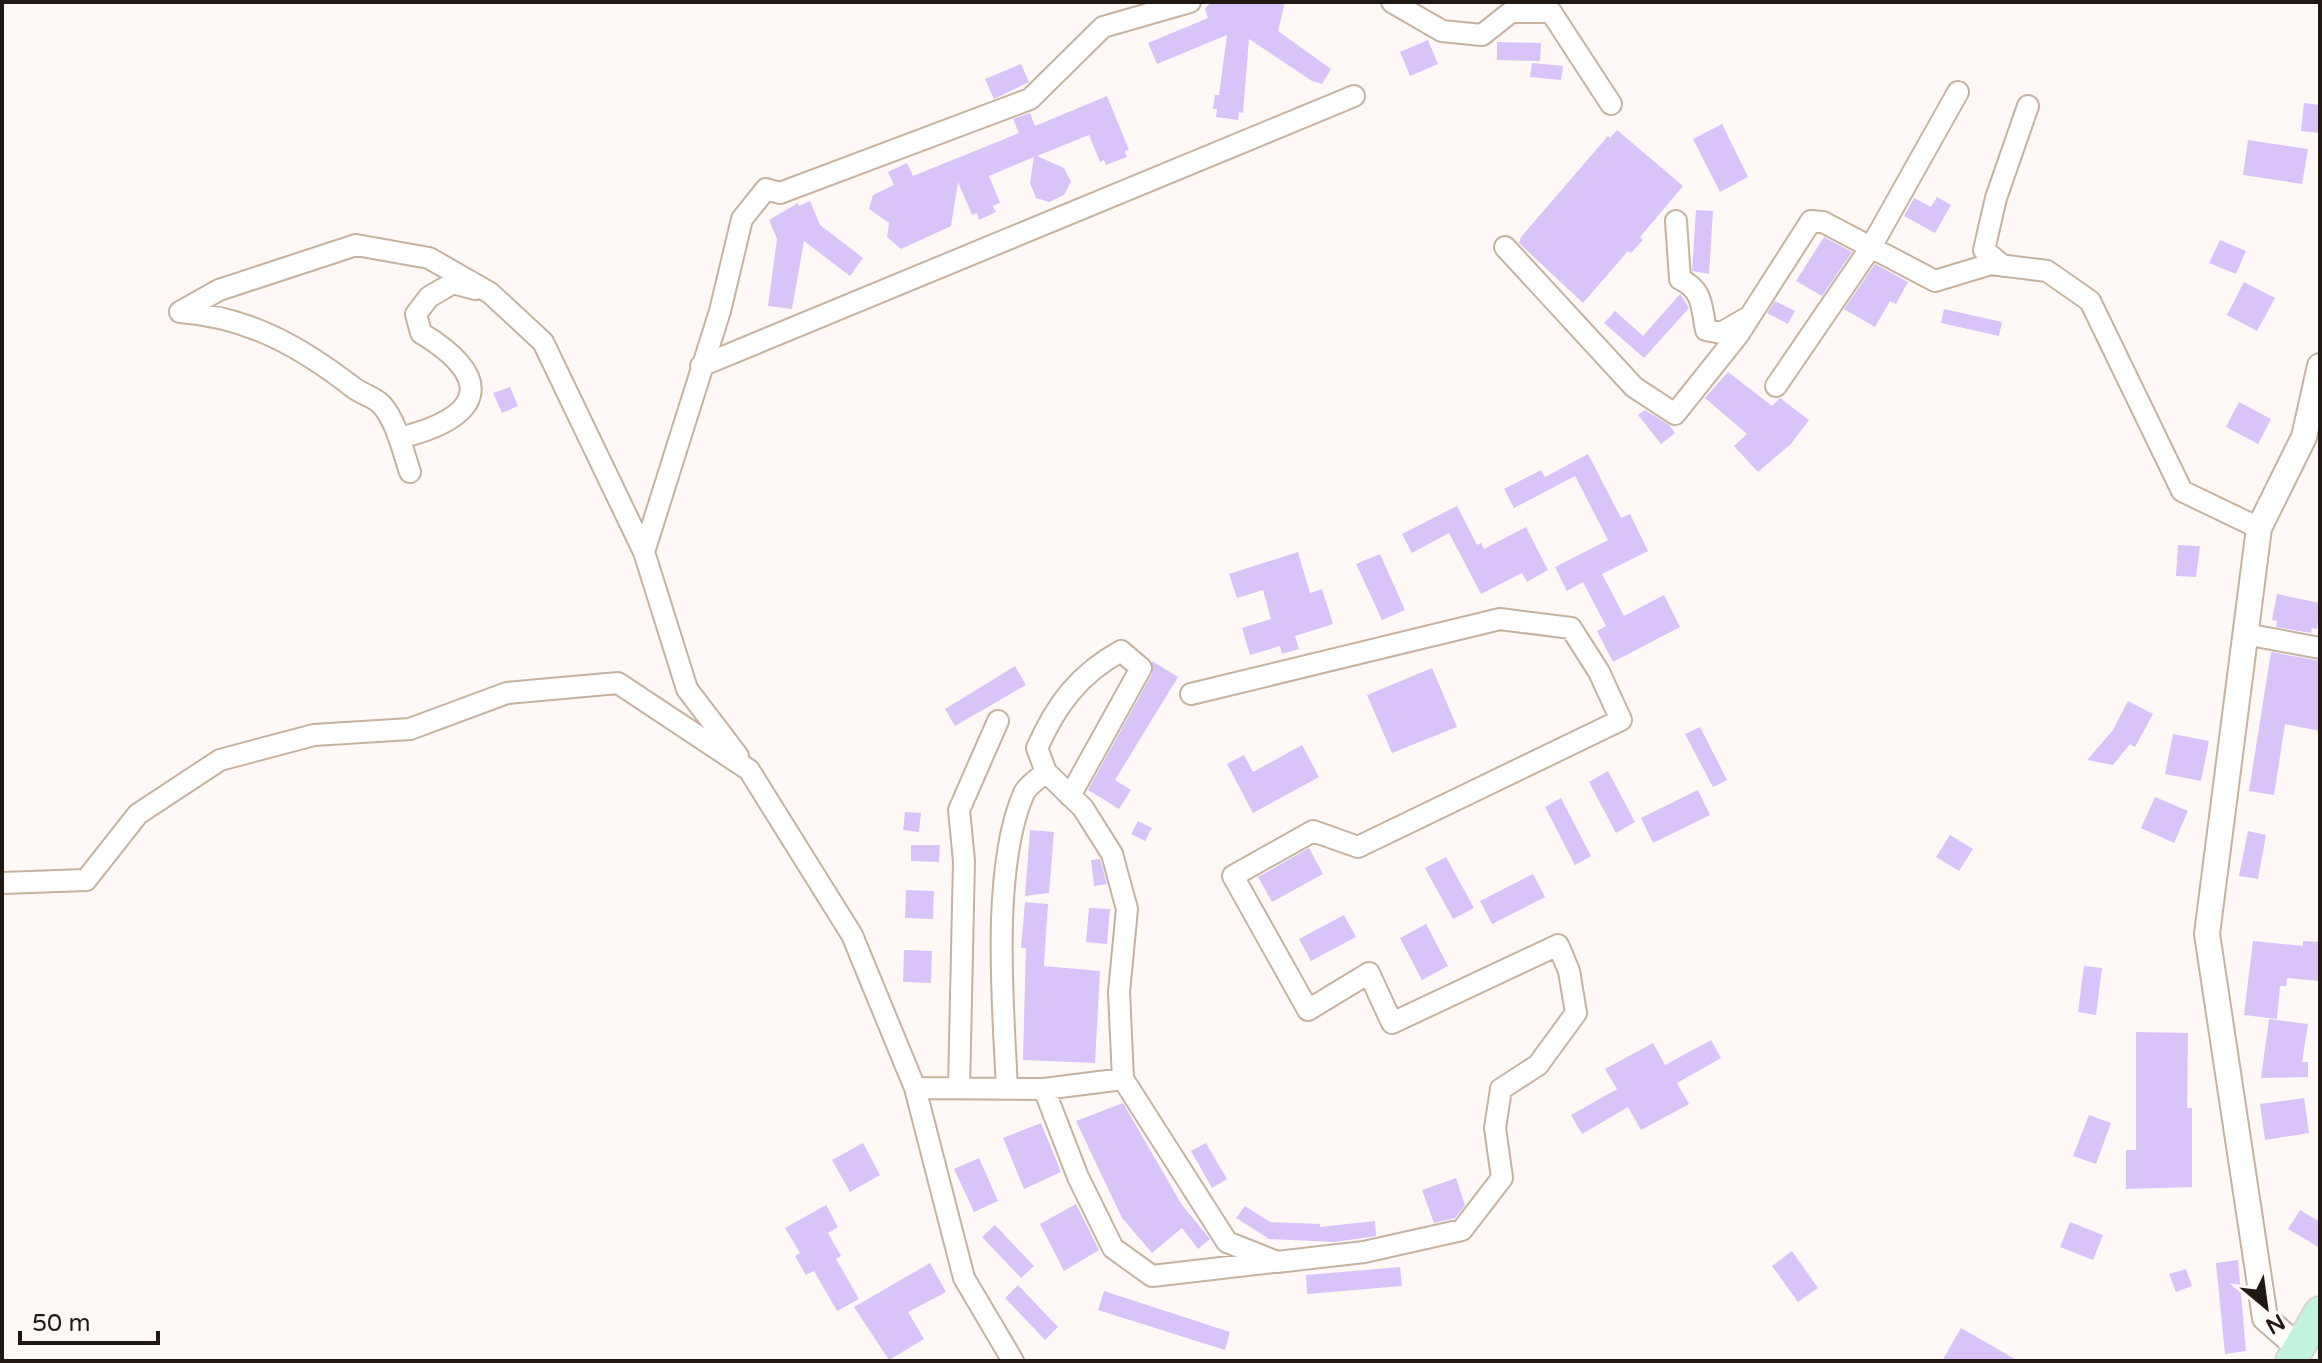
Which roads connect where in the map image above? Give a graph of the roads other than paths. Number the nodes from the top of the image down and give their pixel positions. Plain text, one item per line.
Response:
1 (1190, 2) edge
2 (1392, 2) edge
3 (1558, 7) edge
4 (1958, 92) dead end
5 (1354, 96) dead end
6 (1611, 104) dead end
7 (2028, 106) dead end
8 (1676, 221) dead end
9 (1505, 247) dead end
10 (1871, 247) junction
11 (2003, 266) junction
12 (490, 293) junction
13 (1752, 315) junction
14 (701, 366) junction
15 (2320, 366) edge
16 (1776, 386) dead end
17 (399, 438) junction
18 (2312, 439) edge
19 (410, 472) dead end
20 (2259, 528) junction
21 (644, 552) junction
22 (2245, 634) junction
23 (2320, 648) edge
24 (1191, 694) dead end
25 (998, 721) dead end
26 (749, 770) junction
27 (1046, 772) junction
28 (1070, 796) junction
29 (2, 883) edge
30 (1123, 1079) junction
31 (915, 1088) junction
32 (959, 1088) junction
33 (1007, 1088) junction
34 (1044, 1089) junction
35 (1277, 1262) junction
36 (2320, 1312) edge
37 (2303, 1354) edge
38 (1013, 1361) edge

1 - 14 street
2 - 3 street
3 - 6 street
4 - 10 street
5 - 14 street
7 - 11 street
8 - 13 street
9 - 13 street
10 - 11 street
10 - 13 street
10 - 16 street
11 - 20 street
12 - 17 street
12 - 17 street
12 - 21 street
14 - 21 street
15 - 18 street
17 - 19 street
18 - 20 street
20 - 22 street
21 - 26 street
22 - 23 street
22 - 37 street
24 - 35 street
25 - 32 street
26 - 29 street
26 - 31 street
27 - 28 street
27 - 28 street
27 - 33 street
28 - 30 street
30 - 34 street
30 - 35 street
31 - 32 street
31 - 38 street
32 - 33 street
33 - 34 street
34 - 35 street
36 - 37 main road

